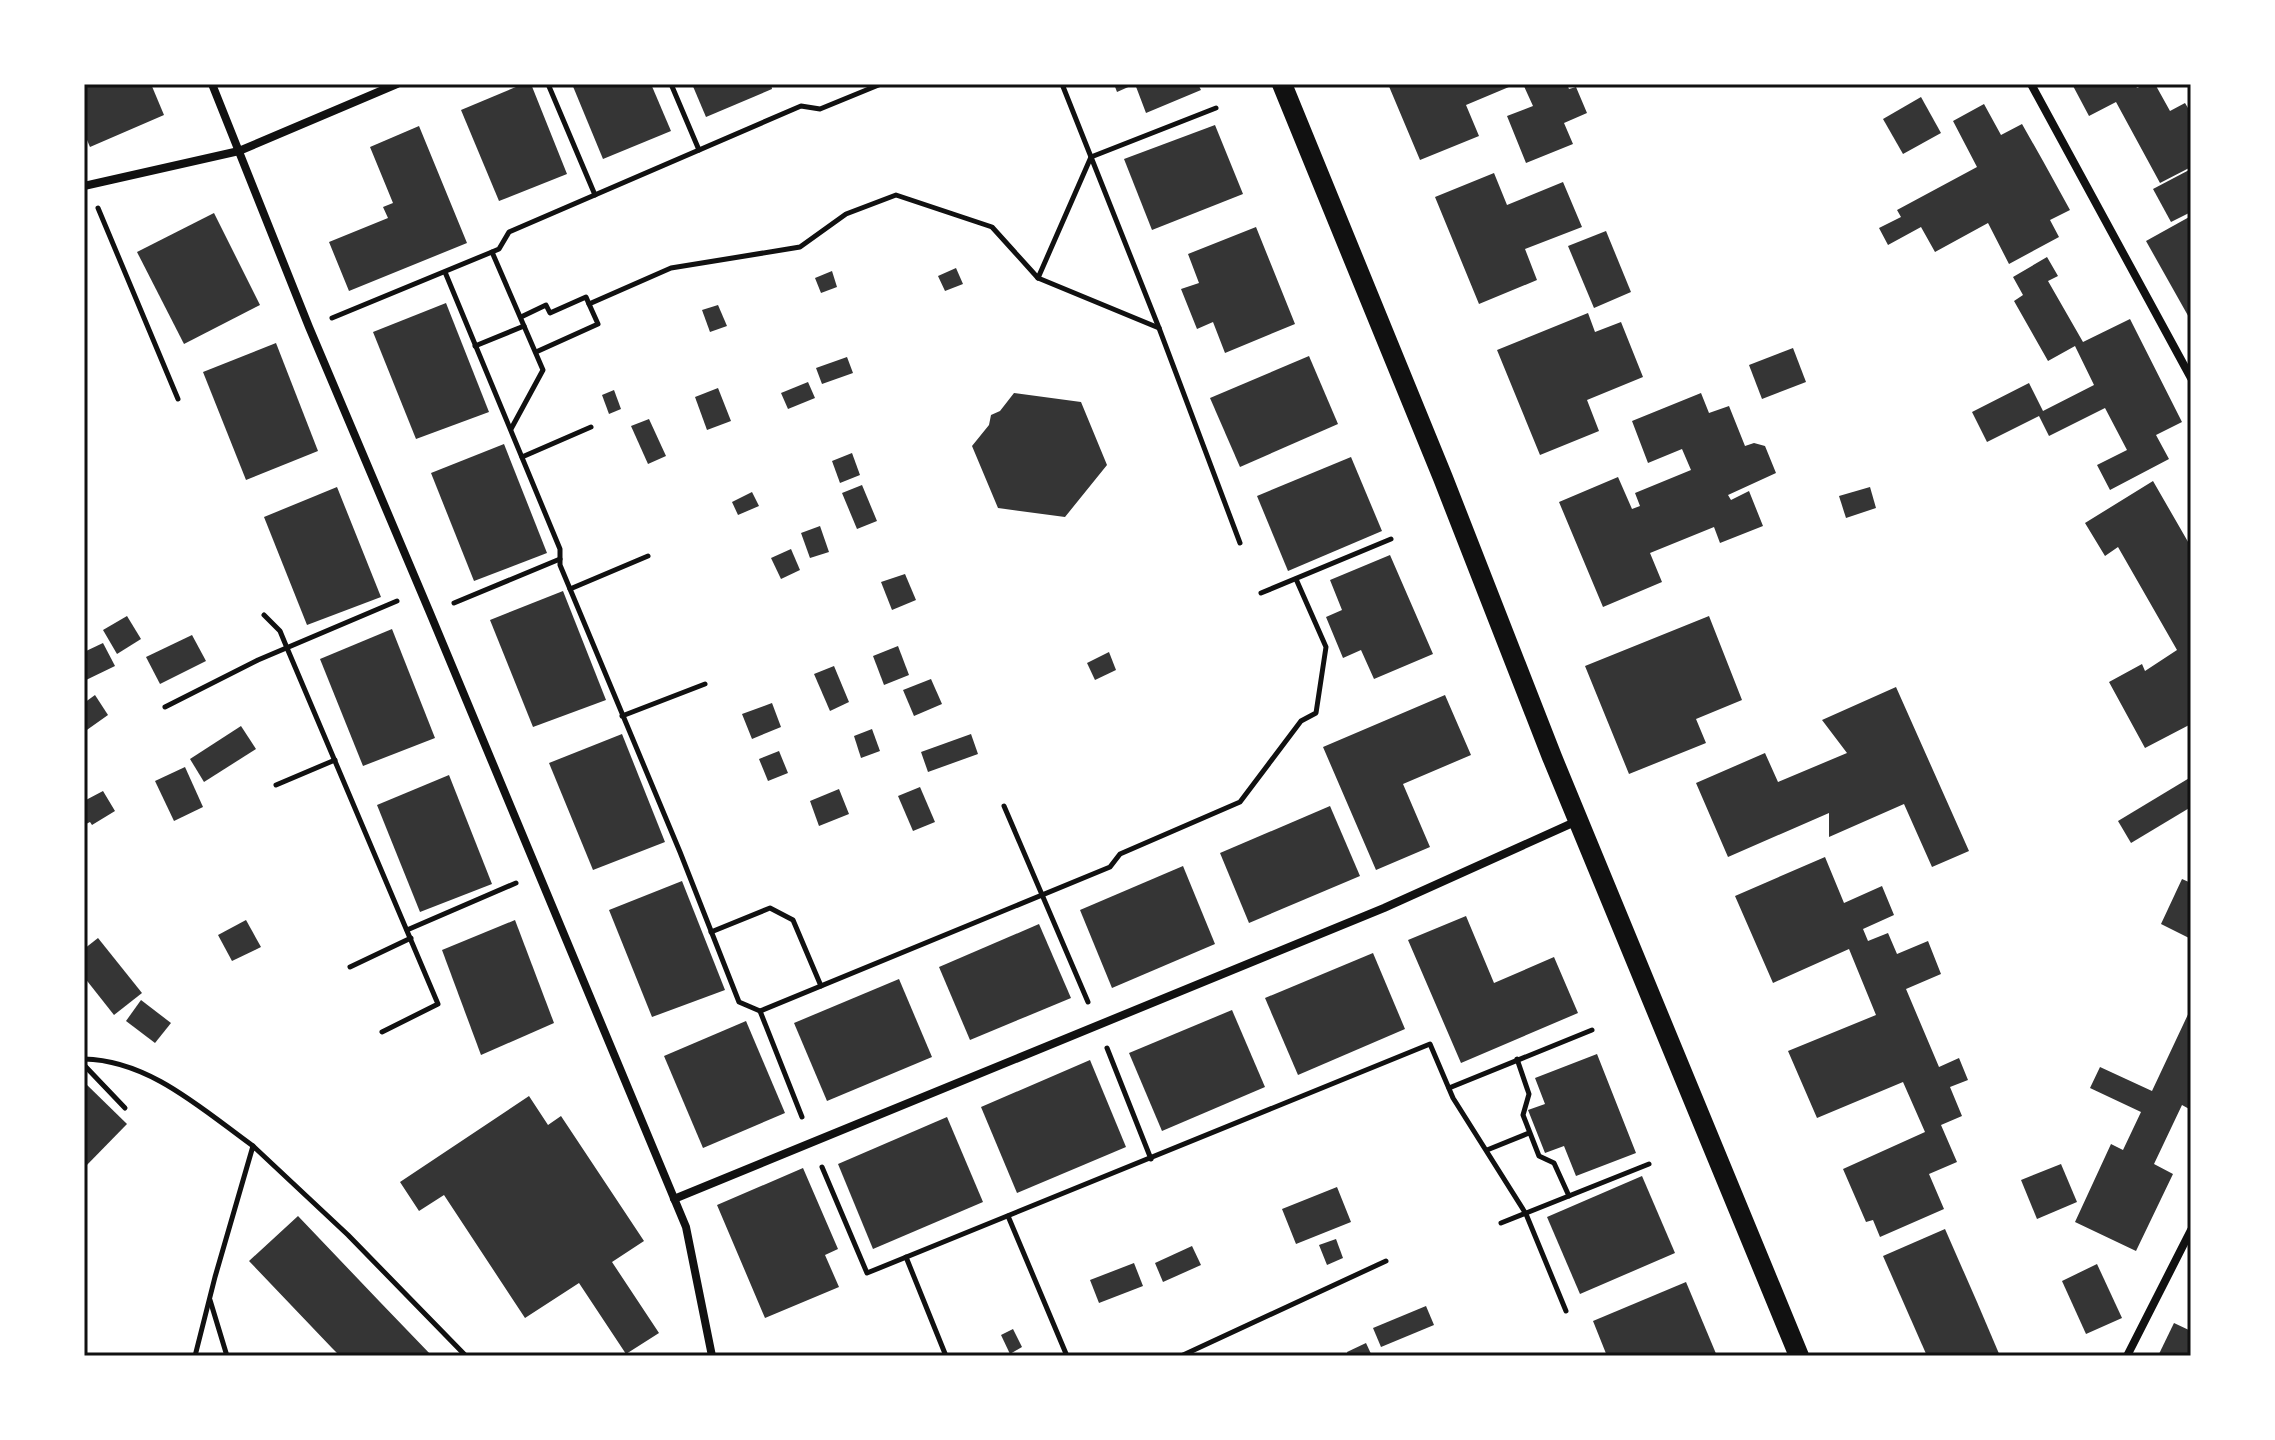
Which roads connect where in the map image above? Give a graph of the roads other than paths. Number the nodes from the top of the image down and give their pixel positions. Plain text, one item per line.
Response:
1 (212, 84) edge
2 (397, 84) edge
3 (1282, 84) edge
4 (2031, 84) edge
5 (239, 151) junction
6 (86, 185) edge
7 (2191, 378) edge
8 (1578, 820) junction
9 (674, 1199) junction
10 (2191, 1230) edge
11 (712, 1356) edge
12 (1799, 1356) edge
13 (2127, 1356) edge

1 - 5 street
2 - 5 street
3 - 8 main road
4 - 7 street
5 - 6 street
5 - 9 street
8 - 9 street
8 - 12 main road
9 - 11 street
10 - 13 street

